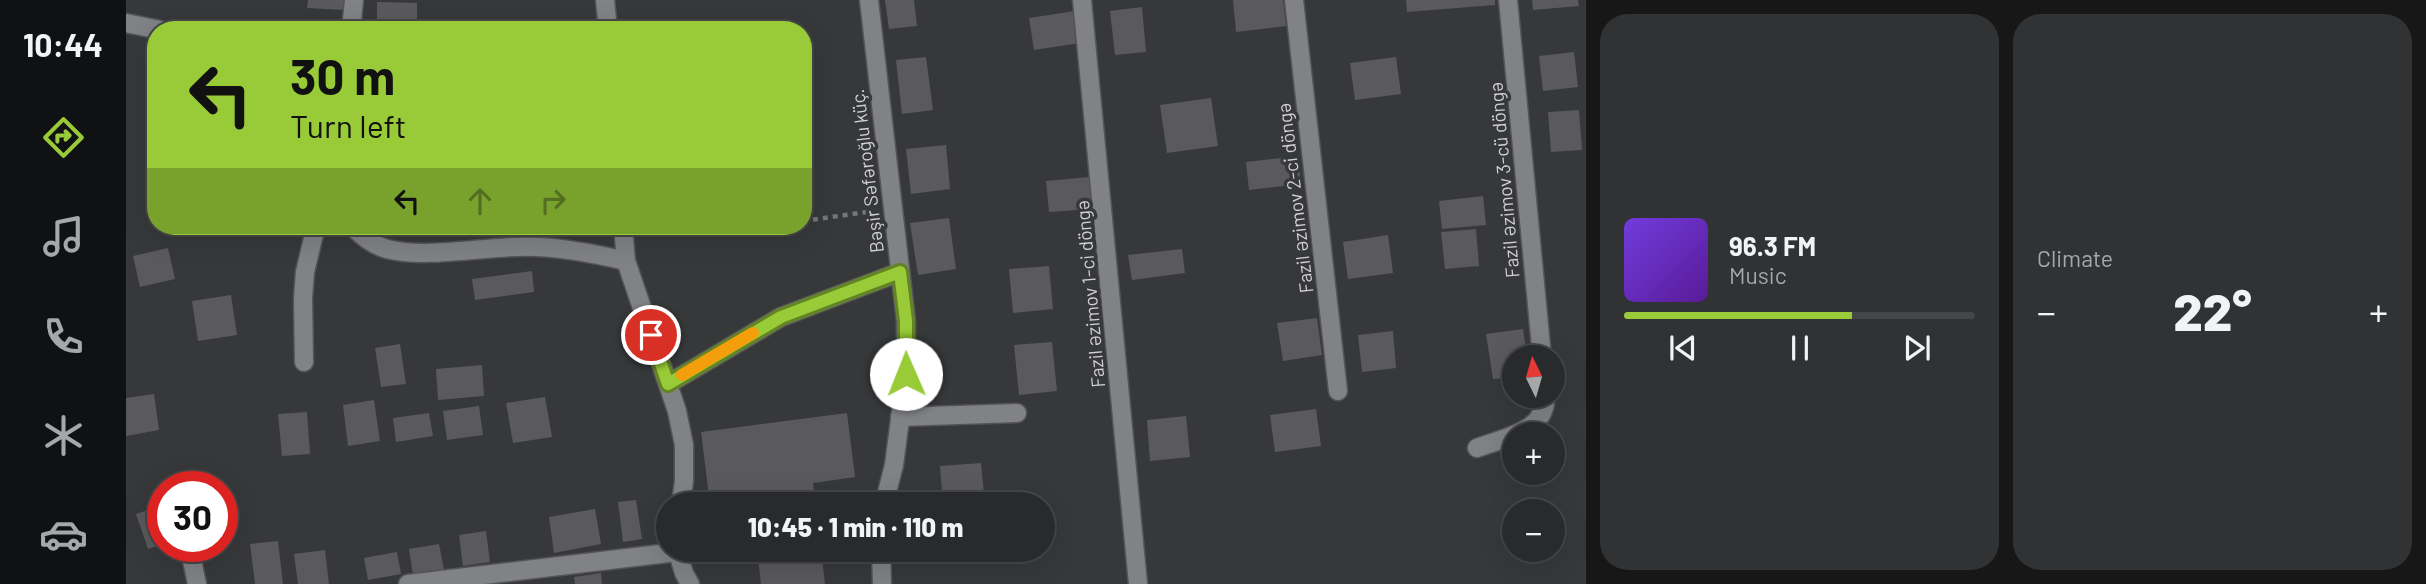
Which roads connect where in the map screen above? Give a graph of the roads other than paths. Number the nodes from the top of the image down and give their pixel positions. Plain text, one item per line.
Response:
1 (354, 0) edge
2 (605, 0) edge
3 (869, 0) edge
4 (1082, 0) edge
5 (1294, 0) edge
6 (1508, 0) edge
7 (352, 21) edge
8 (607, 21) edge
9 (126, 23) edge
10 (147, 27) edge
11 (314, 235) edge
12 (360, 235) edge
13 (624, 235) edge
14 (626, 261) junction
15 (900, 272) junction
16 (1541, 345) edge
17 (304, 362) dead end
18 (668, 384) junction
19 (1338, 391) dead end
20 (1543, 408) edge
21 (1017, 413) dead end
22 (900, 417) junction
23 (1477, 449) dead end
24 (683, 492) edge
25 (887, 492) edge
26 (656, 554) edge
27 (192, 562) edge
28 (681, 562) edge
29 (881, 562) edge
30 (197, 584) edge
31 (408, 584) edge
32 (690, 584) edge
33 (882, 584) edge
34 (1138, 584) edge

1 - 7 street
2 - 8 street
3 - 15 street, Bəşir Səfəroğlu küç.
4 - 34 street, Fazil Əzimov 1-ci döngə
5 - 19 street, Fazil Əzimov 2-ci döngə
6 - 16 street, Fazil Əzimov 3-cü döngə
9 - 10 street
11 - 17 street
12 - 14 street
13 - 14 street
14 - 18 street
15 - 18 street
15 - 22 street, Bəşir Səfəroğlu küç.
18 - 24 street
20 - 23 street
21 - 22 street
22 - 25 street, Bəşir Səfəroğlu küç.
26 - 31 street
27 - 30 street
28 - 32 street
29 - 33 street

